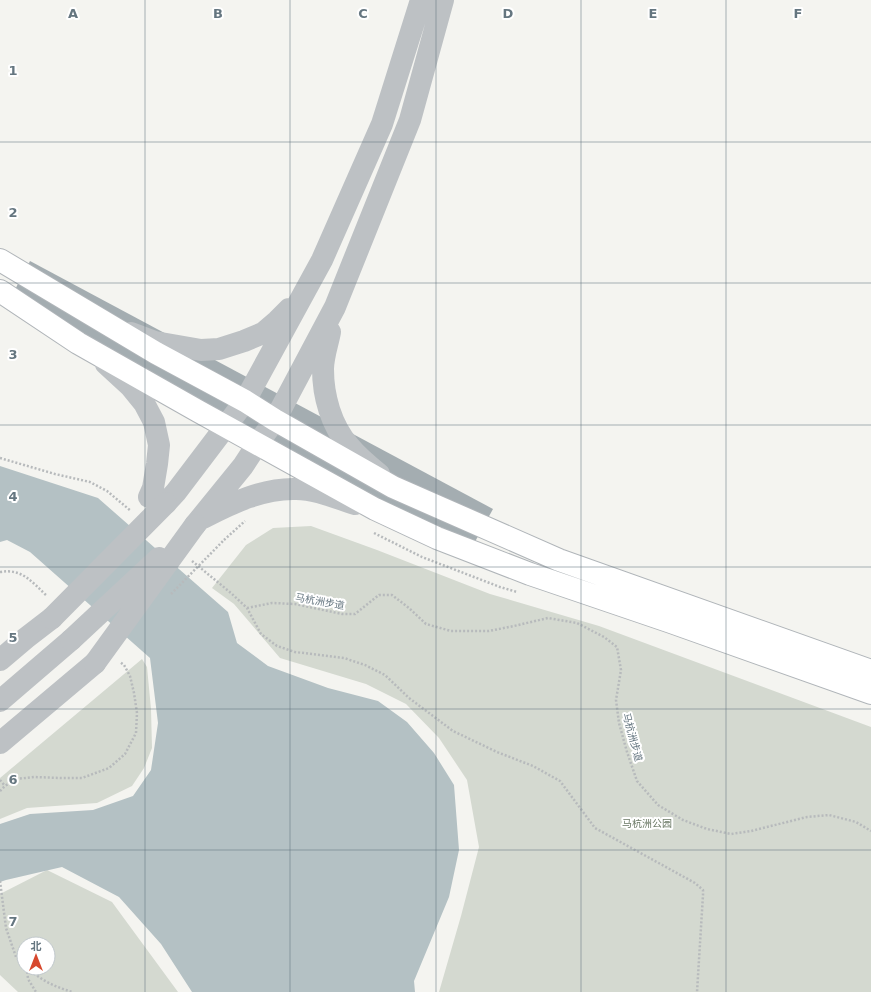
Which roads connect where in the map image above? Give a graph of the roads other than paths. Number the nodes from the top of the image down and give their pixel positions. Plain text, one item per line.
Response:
1 (421, 0) edge
2 (443, 0) edge
3 (0, 260) edge
4 (0, 291) edge
5 (305, 293) junction
6 (335, 307) junction
7 (108, 324) junction
8 (78, 343) junction
9 (245, 401) junction
10 (275, 420) junction
11 (226, 426) junction
12 (258, 444) junction
13 (393, 487) junction
14 (157, 500) junction
15 (378, 510) junction
16 (197, 522) junction
17 (0, 660) edge
18 (871, 671) edge
19 (871, 693) edge
20 (0, 701) edge
21 (0, 743) edge

1 - 5 street
2 - 6 street
3 - 7 main road
4 - 8 main road
5 - 7 street
5 - 9 street
6 - 10 street
6 - 13 street
7 - 9 main road
8 - 11 main road
8 - 14 street
9 - 10 main road
9 - 11 street
10 - 12 street
10 - 13 main road
11 - 12 main road
11 - 14 street
12 - 15 main road
12 - 16 street
13 - 18 main road
14 - 17 street, bridge
15 - 16 street
15 - 19 main road
16 - 20 street, bridge
16 - 21 street, bridge

